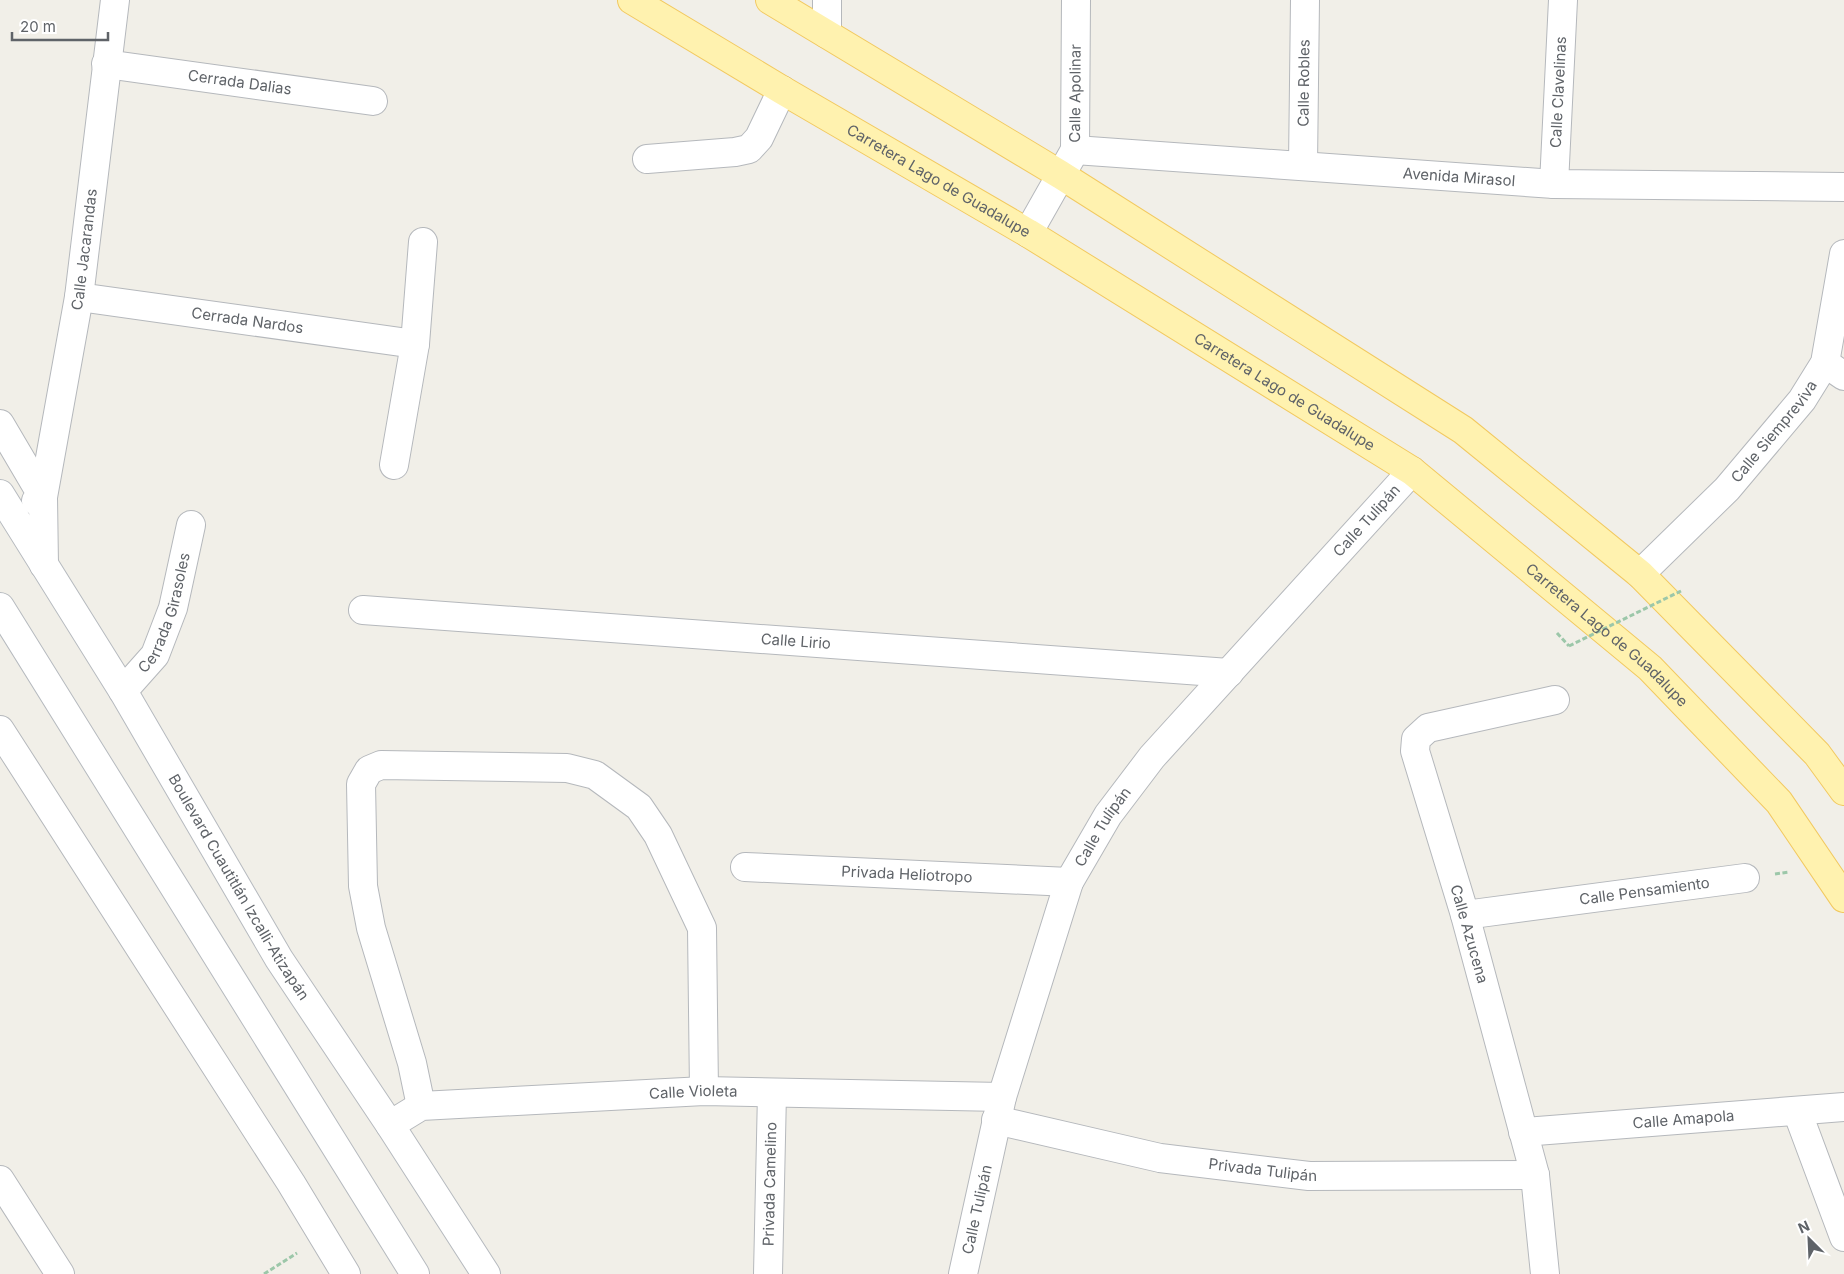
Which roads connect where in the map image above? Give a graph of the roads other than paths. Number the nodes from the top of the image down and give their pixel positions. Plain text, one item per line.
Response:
1 (115, 0) edge
2 (632, 0) edge
3 (770, 0) edge
4 (827, 0) edge
5 (1076, 0) edge
6 (1306, 0) edge
7 (1563, 0) edge
8 (827, 34) junction
9 (106, 64) junction
10 (782, 90) junction
11 (373, 101) dead end
12 (1075, 150) junction
13 (648, 159) dead end
14 (1303, 165) junction
15 (1061, 175) junction
16 (1554, 184) junction
17 (1844, 187) edge
18 (1028, 233) junction
19 (422, 242) dead end
20 (1844, 254) edge
21 (79, 297) junction
22 (401, 343) junction
23 (1835, 369) edge
24 (0, 424) edge
25 (394, 464) dead end
26 (1412, 471) junction
27 (43, 497) junction
28 (7, 505) edge
29 (191, 525) dead end
30 (44, 565) junction
31 (1640, 574) junction
32 (0, 608) edge
33 (363, 610) dead end
34 (1228, 674) junction
35 (123, 692) junction
36 (1555, 700) dead end
37 (0, 730) edge
38 (1844, 791) edge
39 (745, 868) dead end
40 (1746, 878) road end
41 (1069, 882) junction
42 (1844, 898) edge
43 (1465, 916) junction
44 (704, 1091) junction
45 (772, 1093) junction
46 (421, 1106) junction
47 (1844, 1106) edge
48 (999, 1108) junction
49 (1797, 1111) junction
50 (390, 1125) junction
51 (1523, 1132) junction
52 (1535, 1175) junction
53 (0, 1180) edge
54 (1844, 1237) edge
55 (60, 1274) edge
56 (346, 1274) edge
57 (415, 1274) edge
58 (486, 1274) edge
59 (768, 1274) edge
60 (963, 1274) edge
61 (1545, 1274) edge

1 - 9 street, Calle Jacarandas
2 - 10 main road, Carretera Lago de Guadalupe
3 - 8 main road
4 - 8 street
5 - 12 street, Calle Apolinar
6 - 14 street, Calle Robles
7 - 16 street, Calle Clavelinas
8 - 15 main road
9 - 11 street, Cerrada Dalias
9 - 21 street, Calle Jacarandas
10 - 13 street
10 - 18 main road, Carretera Lago de Guadalupe
12 - 14 street, Avenida Mirasol
12 - 15 street, Calle Apolinar
14 - 16 street, Avenida Mirasol
15 - 18 street, Calle Apolinar
15 - 31 main road
16 - 17 street, Avenida Mirasol
18 - 26 main road, Carretera Lago de Guadalupe
19 - 22 street
20 - 23 street, Calle Siempreviva
21 - 22 street, Cerrada Nardos
21 - 27 street, Calle Jacarandas
22 - 25 street
23 - 31 street, Calle Siempreviva
24 - 27 street
26 - 34 street, Calle Tulipán
26 - 42 main road, Carretera Lago de Guadalupe
27 - 28 street
27 - 30 street, Calle Jacarandas
28 - 30 street, Boulevard Cuautitlán Izcalli-Atizapán
29 - 35 street, Cerrada Girasoles
30 - 35 street, Boulevard Cuautitlán Izcalli-Atizapán
31 - 38 main road
32 - 57 street
33 - 34 street, Calle Lirio
34 - 41 street, Calle Tulipán
35 - 50 street, Boulevard Cuautitlán Izcalli-Atizapán
36 - 43 street, Calle Azucena
37 - 56 street
39 - 41 street, Privada Heliotropo
40 - 43 street, Calle Pensamiento
41 - 48 street, Calle Tulipán
43 - 51 street, Calle Azucena
44 - 45 street, Calle Violeta
44 - 46 street, Calle Violeta
44 - 46 street
45 - 48 street, Calle Violeta
45 - 59 street, Privada Camelino
46 - 50 street, Calle Violeta
47 - 49 street, Calle Amapola
48 - 52 street, Privada Tulipán
48 - 60 street, Calle Tulipán
49 - 51 street, Calle Amapola
49 - 54 street
50 - 58 street, Boulevard Cuautitlán Izcalli-Atizapán
51 - 52 street, Calle Azucena
52 - 61 street, Calle Azucena
53 - 55 street

